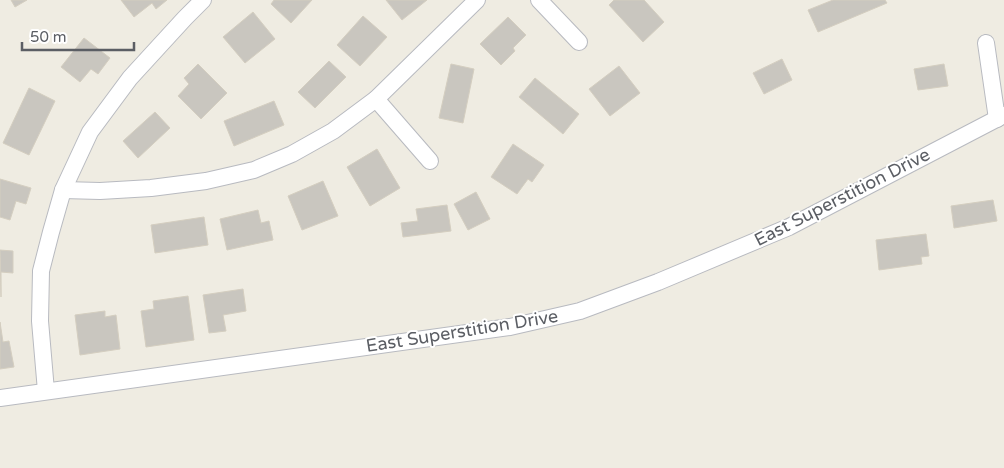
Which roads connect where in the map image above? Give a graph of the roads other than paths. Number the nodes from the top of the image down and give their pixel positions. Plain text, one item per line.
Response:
1 (203, 0) edge
2 (477, 0) edge
3 (539, 0) edge
4 (579, 42) dead end
5 (986, 43) dead end
6 (376, 99) junction
7 (1000, 117) edge
8 (430, 160) dead end
9 (63, 190) junction
10 (46, 391) junction
11 (0, 398) edge

1 - 9 street
2 - 6 street
3 - 4 street
5 - 7 street
6 - 8 street
6 - 9 street
7 - 10 street, East Superstition Drive
9 - 10 street
10 - 11 street, East Superstition Drive

